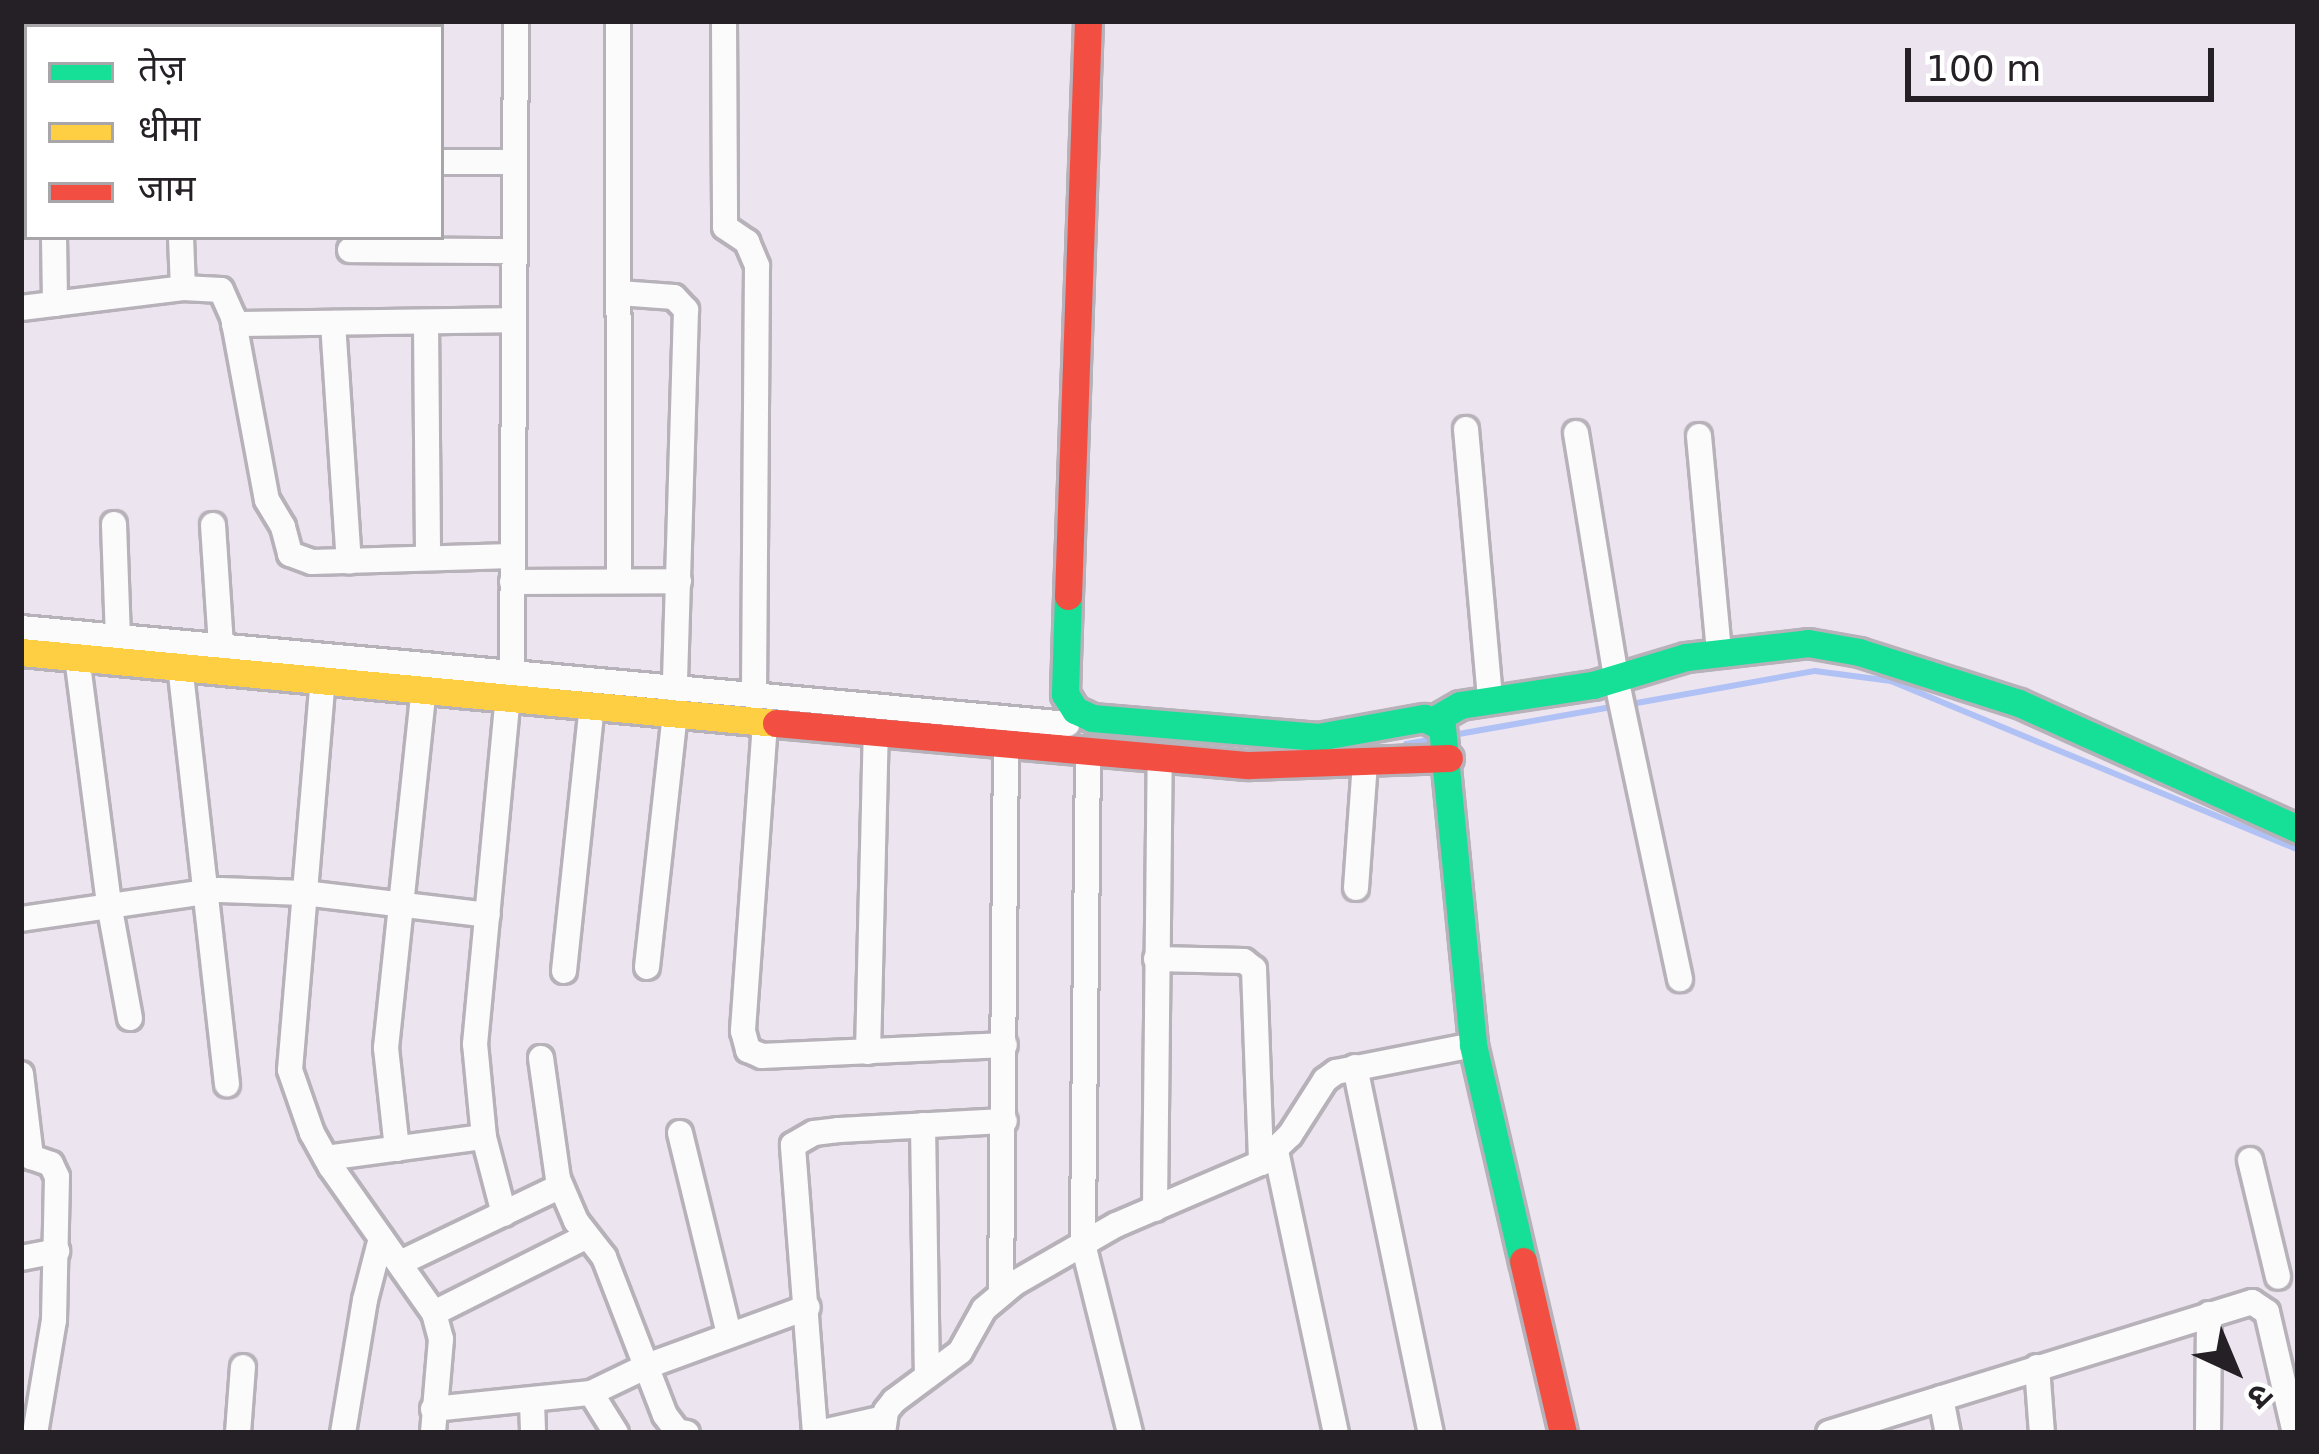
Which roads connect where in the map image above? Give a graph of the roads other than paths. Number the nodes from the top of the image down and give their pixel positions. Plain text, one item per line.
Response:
1 (516, 21) edge
2 (618, 21) edge
3 (724, 21) edge
4 (1088, 21) edge
5 (444, 162) edge
6 (515, 162) junction
7 (54, 240) edge
8 (181, 240) edge
9 (350, 250) dead end
10 (513, 250) junction
11 (183, 288) junction
12 (619, 293) junction
13 (55, 304) junction
14 (21, 308) edge
15 (513, 320) junction
16 (426, 322) junction
17 (333, 323) junction
18 (234, 324) junction
19 (1466, 429) dead end
20 (1576, 433) dead end
21 (1699, 436) dead end
22 (114, 524) dead end
23 (213, 525) dead end
24 (428, 558) junction
25 (350, 561) junction
26 (512, 569) junction
27 (619, 581) junction
28 (679, 581) junction
29 (21, 628) edge
30 (118, 636) junction
31 (221, 645) junction
32 (1719, 650) junction
33 (21, 652) edge
34 (77, 657) junction
35 (180, 665) junction
36 (322, 677) junction
37 (510, 685) junction
38 (424, 686) junction
39 (1620, 694) junction
40 (1490, 699) junction
41 (675, 702) junction
42 (592, 706) junction
43 (760, 710) junction
44 (876, 734) junction
45 (1071, 734) junction
46 (1443, 739) junction
47 (1006, 745) junction
48 (1160, 758) junction
49 (1365, 763) junction
50 (2298, 829) edge
51 (1356, 888) dead end
52 (206, 890) junction
53 (304, 893) junction
54 (109, 904) junction
55 (399, 904) junction
56 (488, 915) junction
57 (21, 919) edge
58 (1156, 959) junction
59 (647, 967) dead end
60 (564, 970) dead end
61 (1680, 979) dead end
62 (130, 1018) dead end
63 (1005, 1045) junction
64 (1473, 1046) junction
65 (868, 1052) junction
66 (541, 1058) dead end
67 (1355, 1066) junction
68 (21, 1074) edge
69 (227, 1084) dead end
70 (24, 1119) edge
71 (1005, 1121) junction
72 (923, 1126) junction
73 (680, 1133) dead end
74 (484, 1137) junction
75 (398, 1149) junction
76 (1268, 1157) junction
77 (326, 1158) junction
78 (2250, 1160) dead end
79 (562, 1186) junction
80 (1155, 1208) junction
81 (504, 1214) junction
82 (587, 1236) junction
83 (382, 1238) junction
84 (1083, 1244) junction
85 (57, 1251) junction
86 (21, 1258) edge
87 (400, 1263) junction
88 (2288, 1275) edge
89 (1001, 1294) junction
90 (2262, 1305) junction
91 (808, 1307) junction
92 (434, 1313) junction
93 (2209, 1314) junction
94 (729, 1334) junction
95 (646, 1366) junction
96 (243, 1367) dead end
97 (2037, 1367) junction
98 (927, 1376) junction
99 (32, 1392) edge
100 (592, 1393) junction
101 (1941, 1398) junction
102 (532, 1402) junction
103 (433, 1421) edge
104 (884, 1426) edge
105 (35, 1433) edge
106 (238, 1433) edge
107 (343, 1433) edge
108 (533, 1433) edge
109 (616, 1433) edge
110 (687, 1433) edge
111 (816, 1433) edge
112 (1130, 1433) edge
113 (1336, 1433) edge
114 (1432, 1433) edge
115 (1563, 1433) edge
116 (1829, 1433) edge
117 (1948, 1433) edge
118 (2042, 1433) edge
119 (2208, 1433) edge
120 (2295, 1433) edge

1 - 6 street
2 - 12 street
3 - 43 street
4 - 45 street
5 - 6 street
6 - 10 street
7 - 13 street
8 - 11 street
9 - 10 street
10 - 15 street
11 - 13 street
11 - 18 street
12 - 27 street
12 - 28 street
13 - 14 street
15 - 16 street
15 - 26 street
16 - 17 street
16 - 24 street
17 - 18 street
17 - 25 street
18 - 25 street
19 - 40 street
20 - 39 street
21 - 32 street
22 - 30 street
23 - 31 street
24 - 25 street
24 - 26 street
26 - 27 street
26 - 37 street
27 - 28 street
28 - 41 street
29 - 30 street
30 - 31 street
31 - 37 street
32 - 39 street
32 - 50 street
33 - 34 street
34 - 35 street
34 - 54 street
35 - 36 street
35 - 52 street
36 - 38 street
36 - 53 street
37 - 38 street
37 - 41 street
37 - 42 street
37 - 56 street
38 - 55 street
39 - 40 street
39 - 61 street
40 - 46 street
41 - 42 street
41 - 43 street
41 - 59 street
42 - 60 street
43 - 44 street
43 - 45 street
43 - 65 street
44 - 47 street
44 - 65 street
45 - 46 street
45 - 47 street
45 - 48 street
45 - 84 street
46 - 49 street
46 - 64 street
47 - 63 street
48 - 49 street
48 - 58 street
49 - 51 street
52 - 53 street
52 - 54 street
52 - 69 street
53 - 55 street
53 - 77 street
54 - 57 street
54 - 62 street
55 - 56 street
55 - 75 street
56 - 74 street
58 - 76 street
58 - 80 street
63 - 65 street
63 - 71 street
64 - 67 street
64 - 115 street
66 - 79 street
67 - 76 street
67 - 114 street
68 - 70 street
70 - 85 street
71 - 72 street
71 - 89 street
72 - 91 street
72 - 98 street
73 - 94 street
74 - 75 street
74 - 81 street
75 - 77 street
76 - 80 street
76 - 113 street
77 - 83 street
78 - 88 street
79 - 81 street
79 - 82 street
80 - 84 street
81 - 87 street
82 - 92 street
82 - 95 street
83 - 87 street
83 - 107 street
84 - 89 street
84 - 112 street
85 - 86 street
85 - 99 street
87 - 92 street
88 - 90 street
89 - 98 street
90 - 93 street
90 - 120 street
91 - 94 street
91 - 111 street
92 - 103 street
93 - 97 street
93 - 119 street
94 - 95 street
95 - 100 street
95 - 110 street
96 - 106 street
97 - 101 street
97 - 118 street
98 - 104 street
99 - 105 street
100 - 102 street
100 - 109 street
101 - 116 street
101 - 117 street
102 - 103 street
102 - 108 street
104 - 111 street

